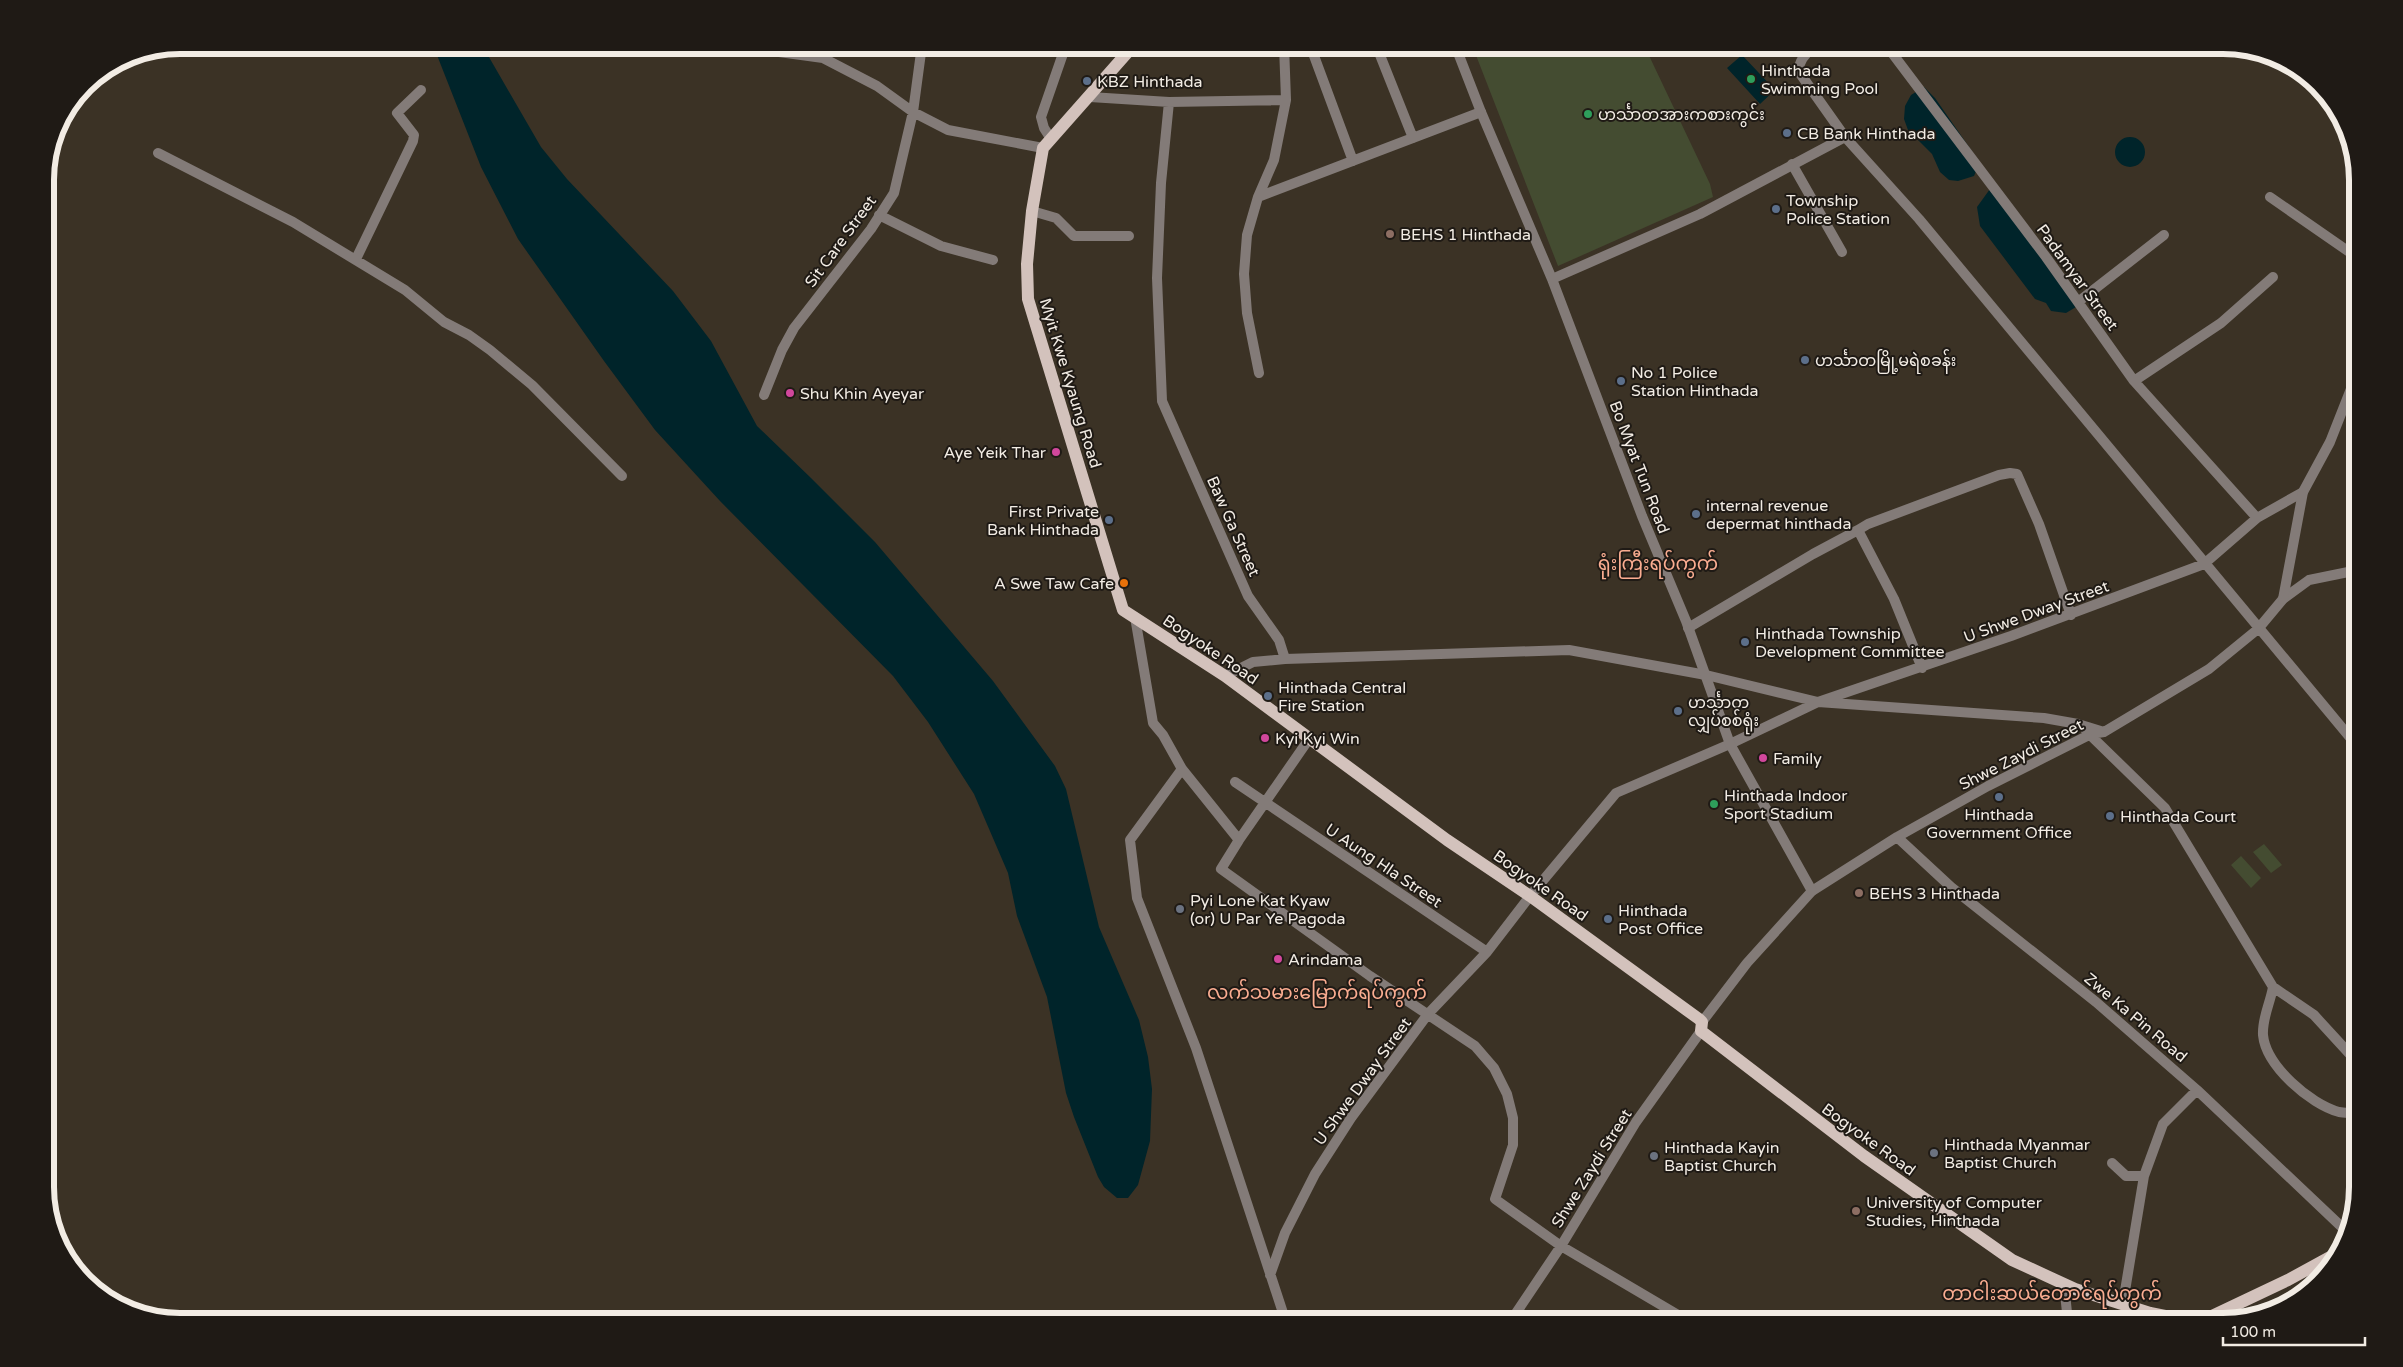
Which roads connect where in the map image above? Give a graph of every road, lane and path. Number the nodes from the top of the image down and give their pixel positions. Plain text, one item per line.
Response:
1 (794, 54) edge
2 (921, 54) edge
3 (1063, 54) edge
4 (1126, 54) edge
5 (1284, 54) edge
6 (1313, 54) edge
7 (1380, 54) edge
8 (1459, 54) edge
9 (1806, 54) edge
10 (1893, 54) edge
11 (421, 90) dead end
12 (1090, 97) junction
13 (1286, 100) junction
14 (1169, 102) junction
15 (913, 112) junction
16 (1481, 112) junction
17 (1845, 137) junction
18 (1413, 138) junction
19 (1047, 144) junction
20 (158, 153) dead end
21 (1353, 161) junction
22 (1792, 164) junction
23 (1258, 197) junction
24 (2270, 197) dead end
25 (1032, 212) junction
26 (879, 215) junction
27 (2164, 235) dead end
28 (1129, 236) dead end
29 (1842, 252) dead end
30 (2349, 252) edge
31 (356, 259) junction
32 (993, 260) dead end
33 (2273, 277) dead end
34 (1552, 279) junction
35 (2078, 302) junction
36 (1259, 373) dead end
37 (2134, 380) junction
38 (2349, 394) edge
39 (764, 395) dead end
40 (622, 476) dead end
41 (2303, 492) junction
42 (2256, 518) junction
43 (1858, 530) junction
44 (2204, 564) junction
45 (2349, 572) edge
46 (2283, 599) junction
47 (2071, 615) junction
48 (1135, 616) junction
49 (1688, 628) junction
50 (2258, 629) junction
51 (1285, 658) junction
52 (1922, 668) junction
53 (1706, 675) junction
54 (1225, 676) junction
55 (1818, 702) junction
56 (2078, 724) junction
57 (2104, 732) junction
58 (2091, 734) junction
59 (2349, 736) edge
60 (1309, 738) junction
61 (1730, 744) junction
62 (1182, 769) junction
63 (1235, 782) dead end
64 (1265, 802) junction
65 (1897, 837) junction
66 (1239, 840) junction
67 (1812, 891) junction
68 (1530, 896) junction
69 (1487, 952) junction
70 (2273, 987) junction
71 (1428, 1014) junction
72 (1701, 1026) junction
73 (2349, 1053) edge
74 (2197, 1090) junction
75 (2349, 1113) edge
76 (2112, 1163) dead end
77 (2144, 1176) junction
78 (2343, 1227) edge
79 (1560, 1246) junction
80 (2326, 1259) edge
81 (1270, 1275) junction
82 (2064, 1284) junction
83 (2123, 1303) junction
84 (1283, 1313) edge
85 (1516, 1313) edge
86 (1675, 1313) edge
87 (2067, 1313) edge
88 (2150, 1313) edge
89 (2227, 1313) edge

1 - 15 street
2 - 15 street, Sit Care Street
3 - 19 street
4 - 12 main road
5 - 13 street
6 - 21 street
7 - 18 street
8 - 16 street, Bo Myat Tun Road
9 - 17 street
10 - 35 street, Padamyar Street
11 - 31 street
12 - 14 street
12 - 19 main road
13 - 14 street
13 - 23 street
14 - 51 street, Baw Ga Street
15 - 19 street
15 - 26 street, Sit Care Street
16 - 18 street
16 - 34 street, Bo Myat Tun Road
17 - 22 street
17 - 44 street
18 - 21 street
19 - 25 main road, Myit Kwe Kyaung Road
20 - 31 street
21 - 23 street
22 - 29 street
22 - 34 street
23 - 36 street
24 - 30 street
25 - 28 street
25 - 48 main road, Myit Kwe Kyaung Road
26 - 32 street
26 - 39 street, Sit Care Street
27 - 35 street
31 - 40 street
33 - 37 street
34 - 49 street, Bo Myat Tun Road
35 - 37 street, Padamyar Street
37 - 42 street, Padamyar Street
38 - 41 street
41 - 42 street, U Shwe Dway Street
41 - 46 street
42 - 44 street, U Shwe Dway Street
43 - 47 street
43 - 49 street
43 - 52 street
44 - 47 street, U Shwe Dway Street
44 - 50 street
45 - 46 street, Shwe Zaydi Street
46 - 50 street, Shwe Zaydi Street
47 - 52 street, U Shwe Dway Street
48 - 54 main road, Bogyoke Road
48 - 62 street
49 - 53 street, Bo Myat Tun Road
50 - 57 street, Shwe Zaydi Street
50 - 59 street
51 - 53 street
51 - 54 street
52 - 55 street, U Shwe Dway Street
53 - 55 street
53 - 61 street, Bo Myat Tun Road
54 - 60 main road, Bogyoke Road
55 - 56 street
55 - 61 street, U Shwe Dway Street
56 - 57 street
56 - 58 street
57 - 58 street, Shwe Zaydi Street
58 - 65 street, Shwe Zaydi Street
58 - 70 street
60 - 64 street
60 - 68 main road, Bogyoke Road
61 - 67 street, Bo Myat Tun Road
61 - 68 street, U Shwe Dway Street
62 - 66 street
62 - 81 street
63 - 64 street, U Aung Hla Street
64 - 66 street
64 - 69 street, U Aung Hla Street
65 - 67 street, Shwe Zaydi Street
65 - 74 street, Zwe Ka Pin Road
66 - 71 street
67 - 72 street, Shwe Zaydi Street
68 - 69 street, U Shwe Dway Street
68 - 72 main road, Bogyoke Road
69 - 71 street, U Shwe Dway Street
70 - 73 street
70 - 75 street
71 - 79 street
71 - 81 street, U Shwe Dway Street
72 - 79 street, Shwe Zaydi Street
72 - 82 main road, Bogyoke Road
74 - 77 street
74 - 78 street, Zwe Ka Pin Road
76 - 77 street
77 - 83 street
79 - 85 street, Shwe Zaydi Street
79 - 86 street
80 - 89 main road, Bogyoke Road
81 - 84 street
82 - 83 main road, Bogyoke Road
82 - 87 street
83 - 88 main road, Bogyoke Road

